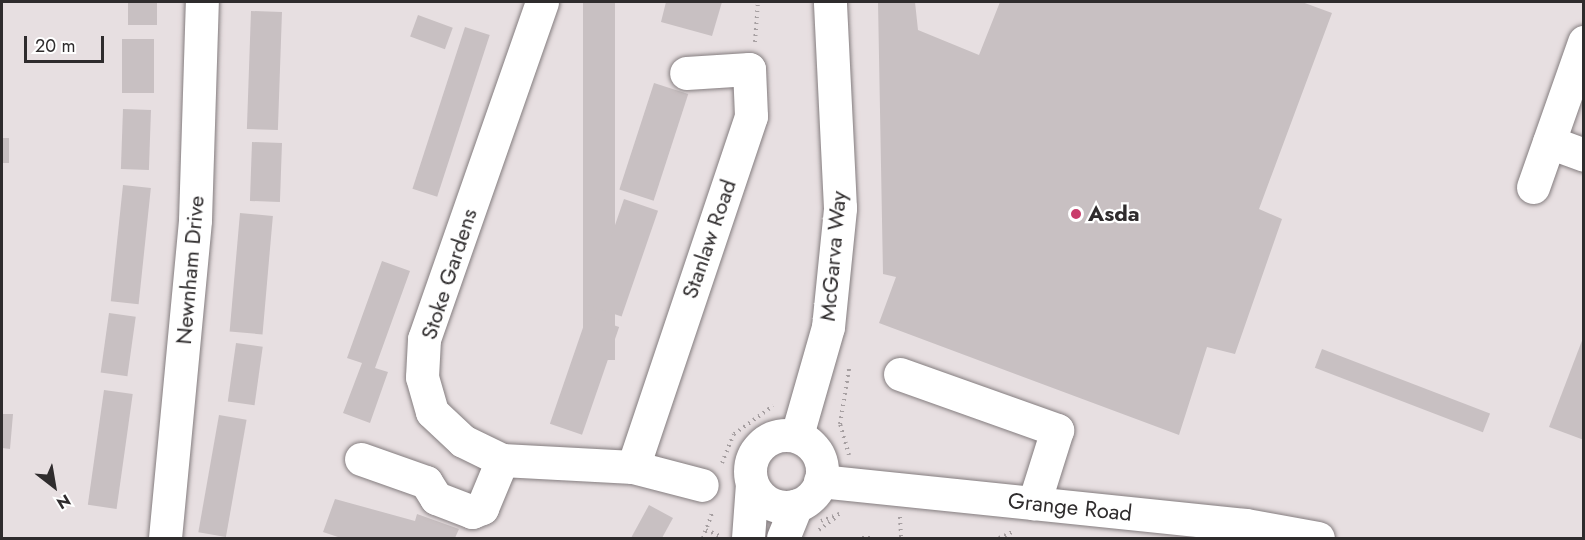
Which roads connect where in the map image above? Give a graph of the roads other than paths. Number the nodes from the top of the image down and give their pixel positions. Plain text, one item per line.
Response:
1 (202, 2) edge
2 (542, 2) edge
3 (830, 2) edge
4 (1584, 42) edge
5 (686, 73) dead end
6 (1549, 142) junction
7 (1584, 155) edge
8 (1533, 187) dead end
9 (900, 374) dead end
10 (797, 435) junction
11 (361, 459) dead end
12 (502, 460) junction
13 (633, 466) junction
14 (725, 480) junction
15 (820, 481) junction
16 (1034, 503) junction
17 (479, 523) edge
18 (799, 528) edge
19 (165, 538) edge
20 (748, 538) edge
21 (1318, 538) edge

1 - 19 street, Newnham Drive
2 - 12 street, Stoke Gardens
3 - 10 street, McGarva Way
4 - 6 street
5 - 13 street, Stanlaw Road
6 - 7 street
6 - 8 street
9 - 16 street
10 - 14 street
10 - 15 street
11 - 17 street
12 - 13 street, Stoke Gardens
12 - 17 street
13 - 14 street, Stoke Gardens
14 - 18 street
14 - 20 street
15 - 16 street, Grange Road
15 - 18 street
16 - 21 street, Grange Road

